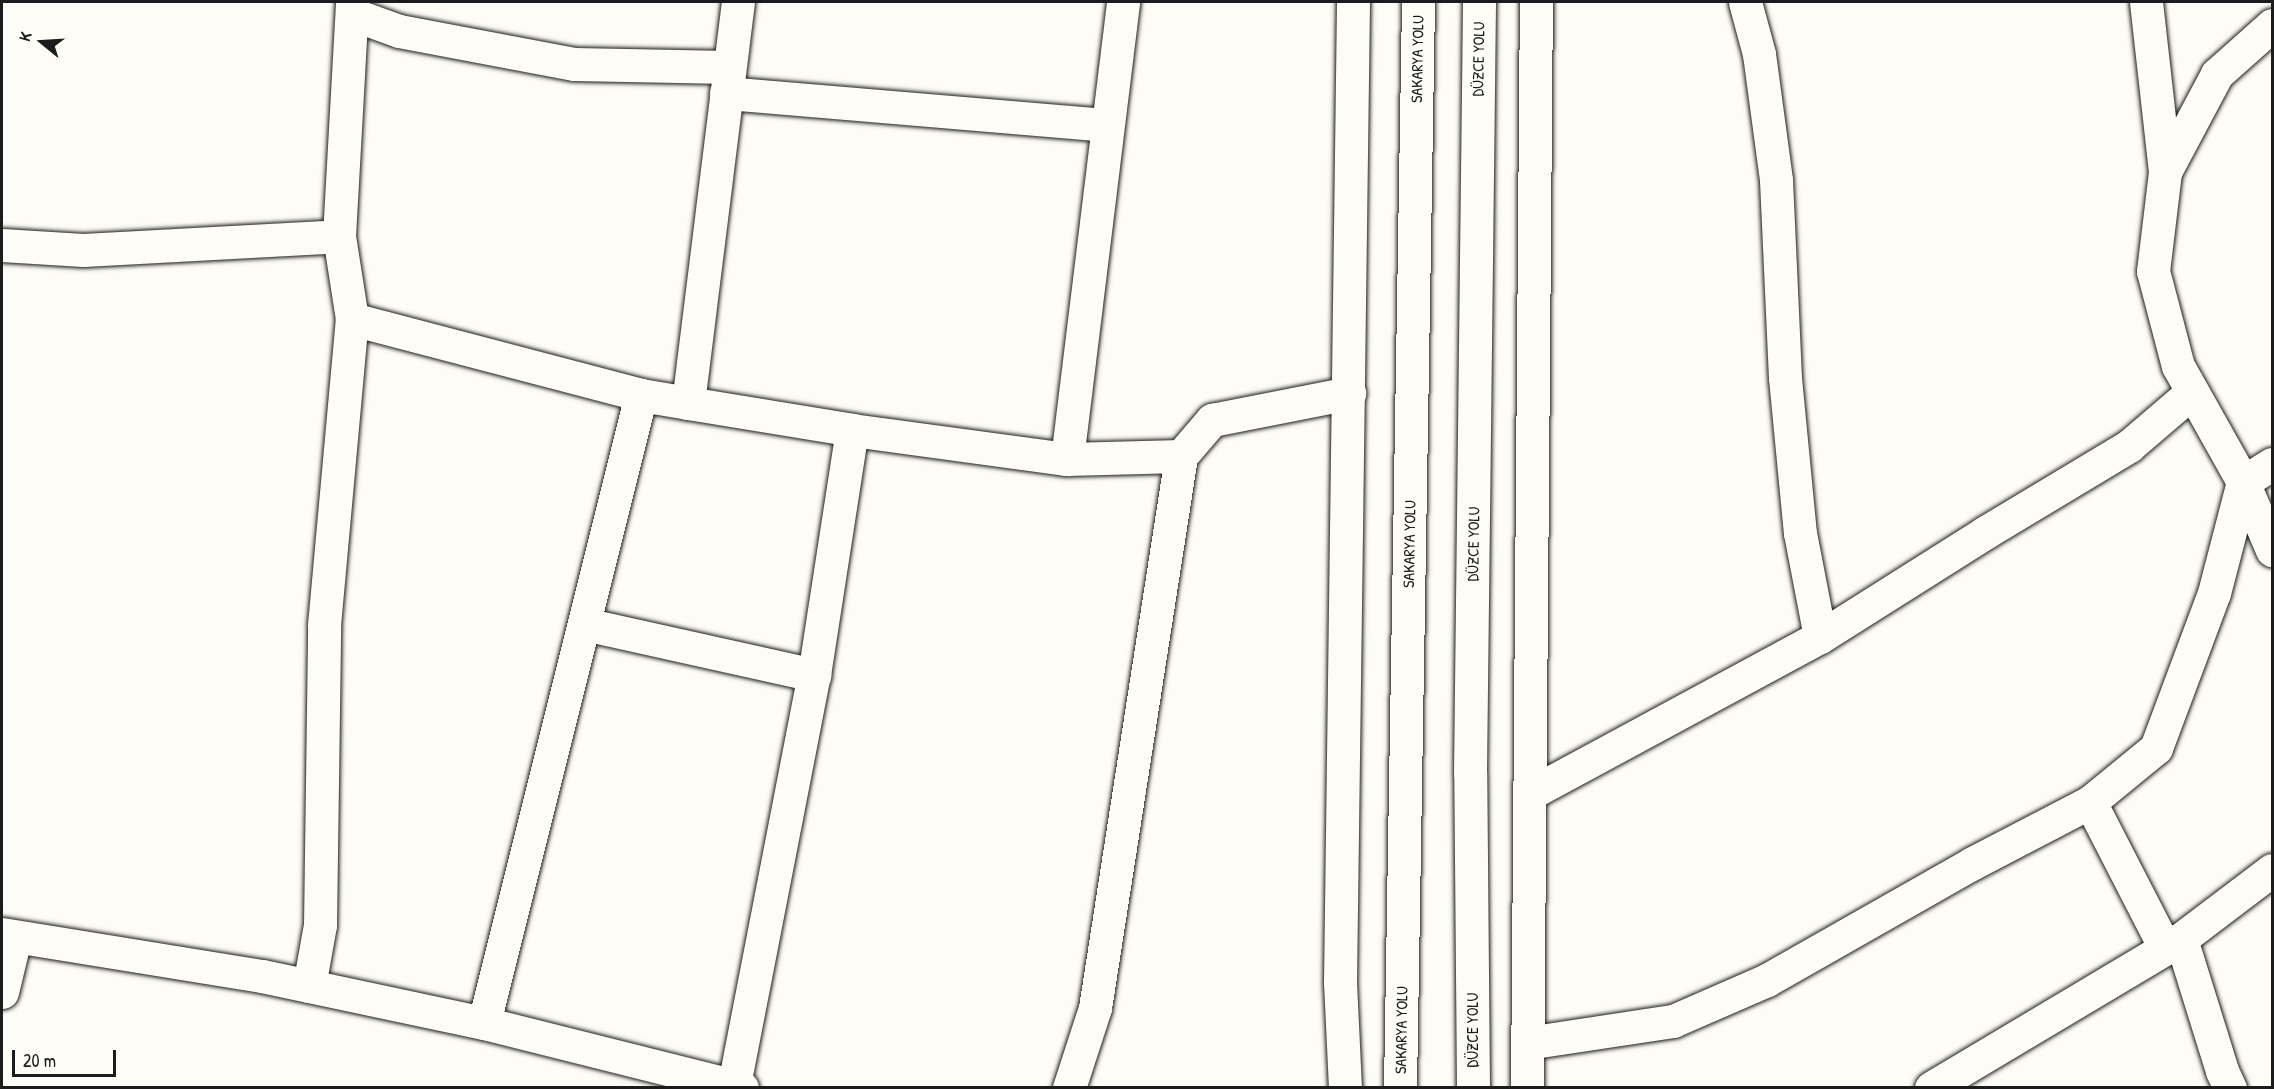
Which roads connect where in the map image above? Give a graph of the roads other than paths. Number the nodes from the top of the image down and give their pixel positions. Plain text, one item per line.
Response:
1 (738, 2) edge
2 (1123, 2) edge
3 (1353, 2) edge
4 (1418, 2) edge
5 (1479, 2) edge
6 (1536, 2) edge
7 (1745, 2) edge
8 (2146, 2) edge
9 (352, 8) edge
10 (2272, 25) edge
11 (728, 80) junction
12 (1107, 124) junction
13 (2165, 172) junction
14 (339, 236) junction
15 (2, 246) edge
16 (352, 319) junction
17 (2192, 392) junction
18 (1349, 393) junction
19 (641, 395) junction
20 (688, 403) junction
21 (852, 430) junction
22 (1181, 456) junction
23 (1068, 459) junction
24 (2272, 464) edge
25 (2243, 482) junction
26 (2272, 550) edge
27 (584, 624) junction
28 (1820, 637) junction
29 (814, 675) junction
30 (1531, 793) junction
31 (2090, 802) junction
32 (2272, 870) edge
33 (8, 936) edge
34 (2173, 944) junction
35 (309, 986) junction
36 (2, 992) edge
37 (484, 1023) junction
38 (1527, 1043) junction
39 (738, 1086) edge
40 (1069, 1088) edge
41 (1345, 1088) edge
42 (1400, 1088) edge
43 (1473, 1088) edge
44 (1527, 1088) edge
45 (1931, 1088) edge
46 (2230, 1088) edge

1 - 11 main road
2 - 12 main road
3 - 18 main road
4 - 42 main road, SAKARYA YOLU
5 - 43 main road, DÜZCE YOLU
6 - 30 main road
7 - 28 main road
8 - 13 main road
9 - 11 main road
9 - 14 main road
10 - 13 main road
11 - 12 main road
11 - 20 main road
12 - 23 main road
13 - 17 main road
14 - 15 main road
14 - 16 main road
16 - 19 main road
16 - 35 main road
17 - 25 main road
17 - 28 main road
18 - 22 main road
18 - 41 main road
19 - 20 main road
19 - 27 main road
20 - 21 main road
21 - 23 main road
21 - 29 main road
22 - 23 main road
22 - 40 main road
24 - 25 main road
25 - 26 main road
25 - 31 main road
27 - 29 main road
27 - 37 main road
28 - 30 main road
29 - 39 main road
30 - 38 main road
31 - 34 main road
31 - 38 main road
32 - 34 main road
33 - 35 main road
33 - 36 main road
34 - 45 main road
34 - 46 main road
35 - 37 main road
37 - 39 main road
38 - 44 main road

